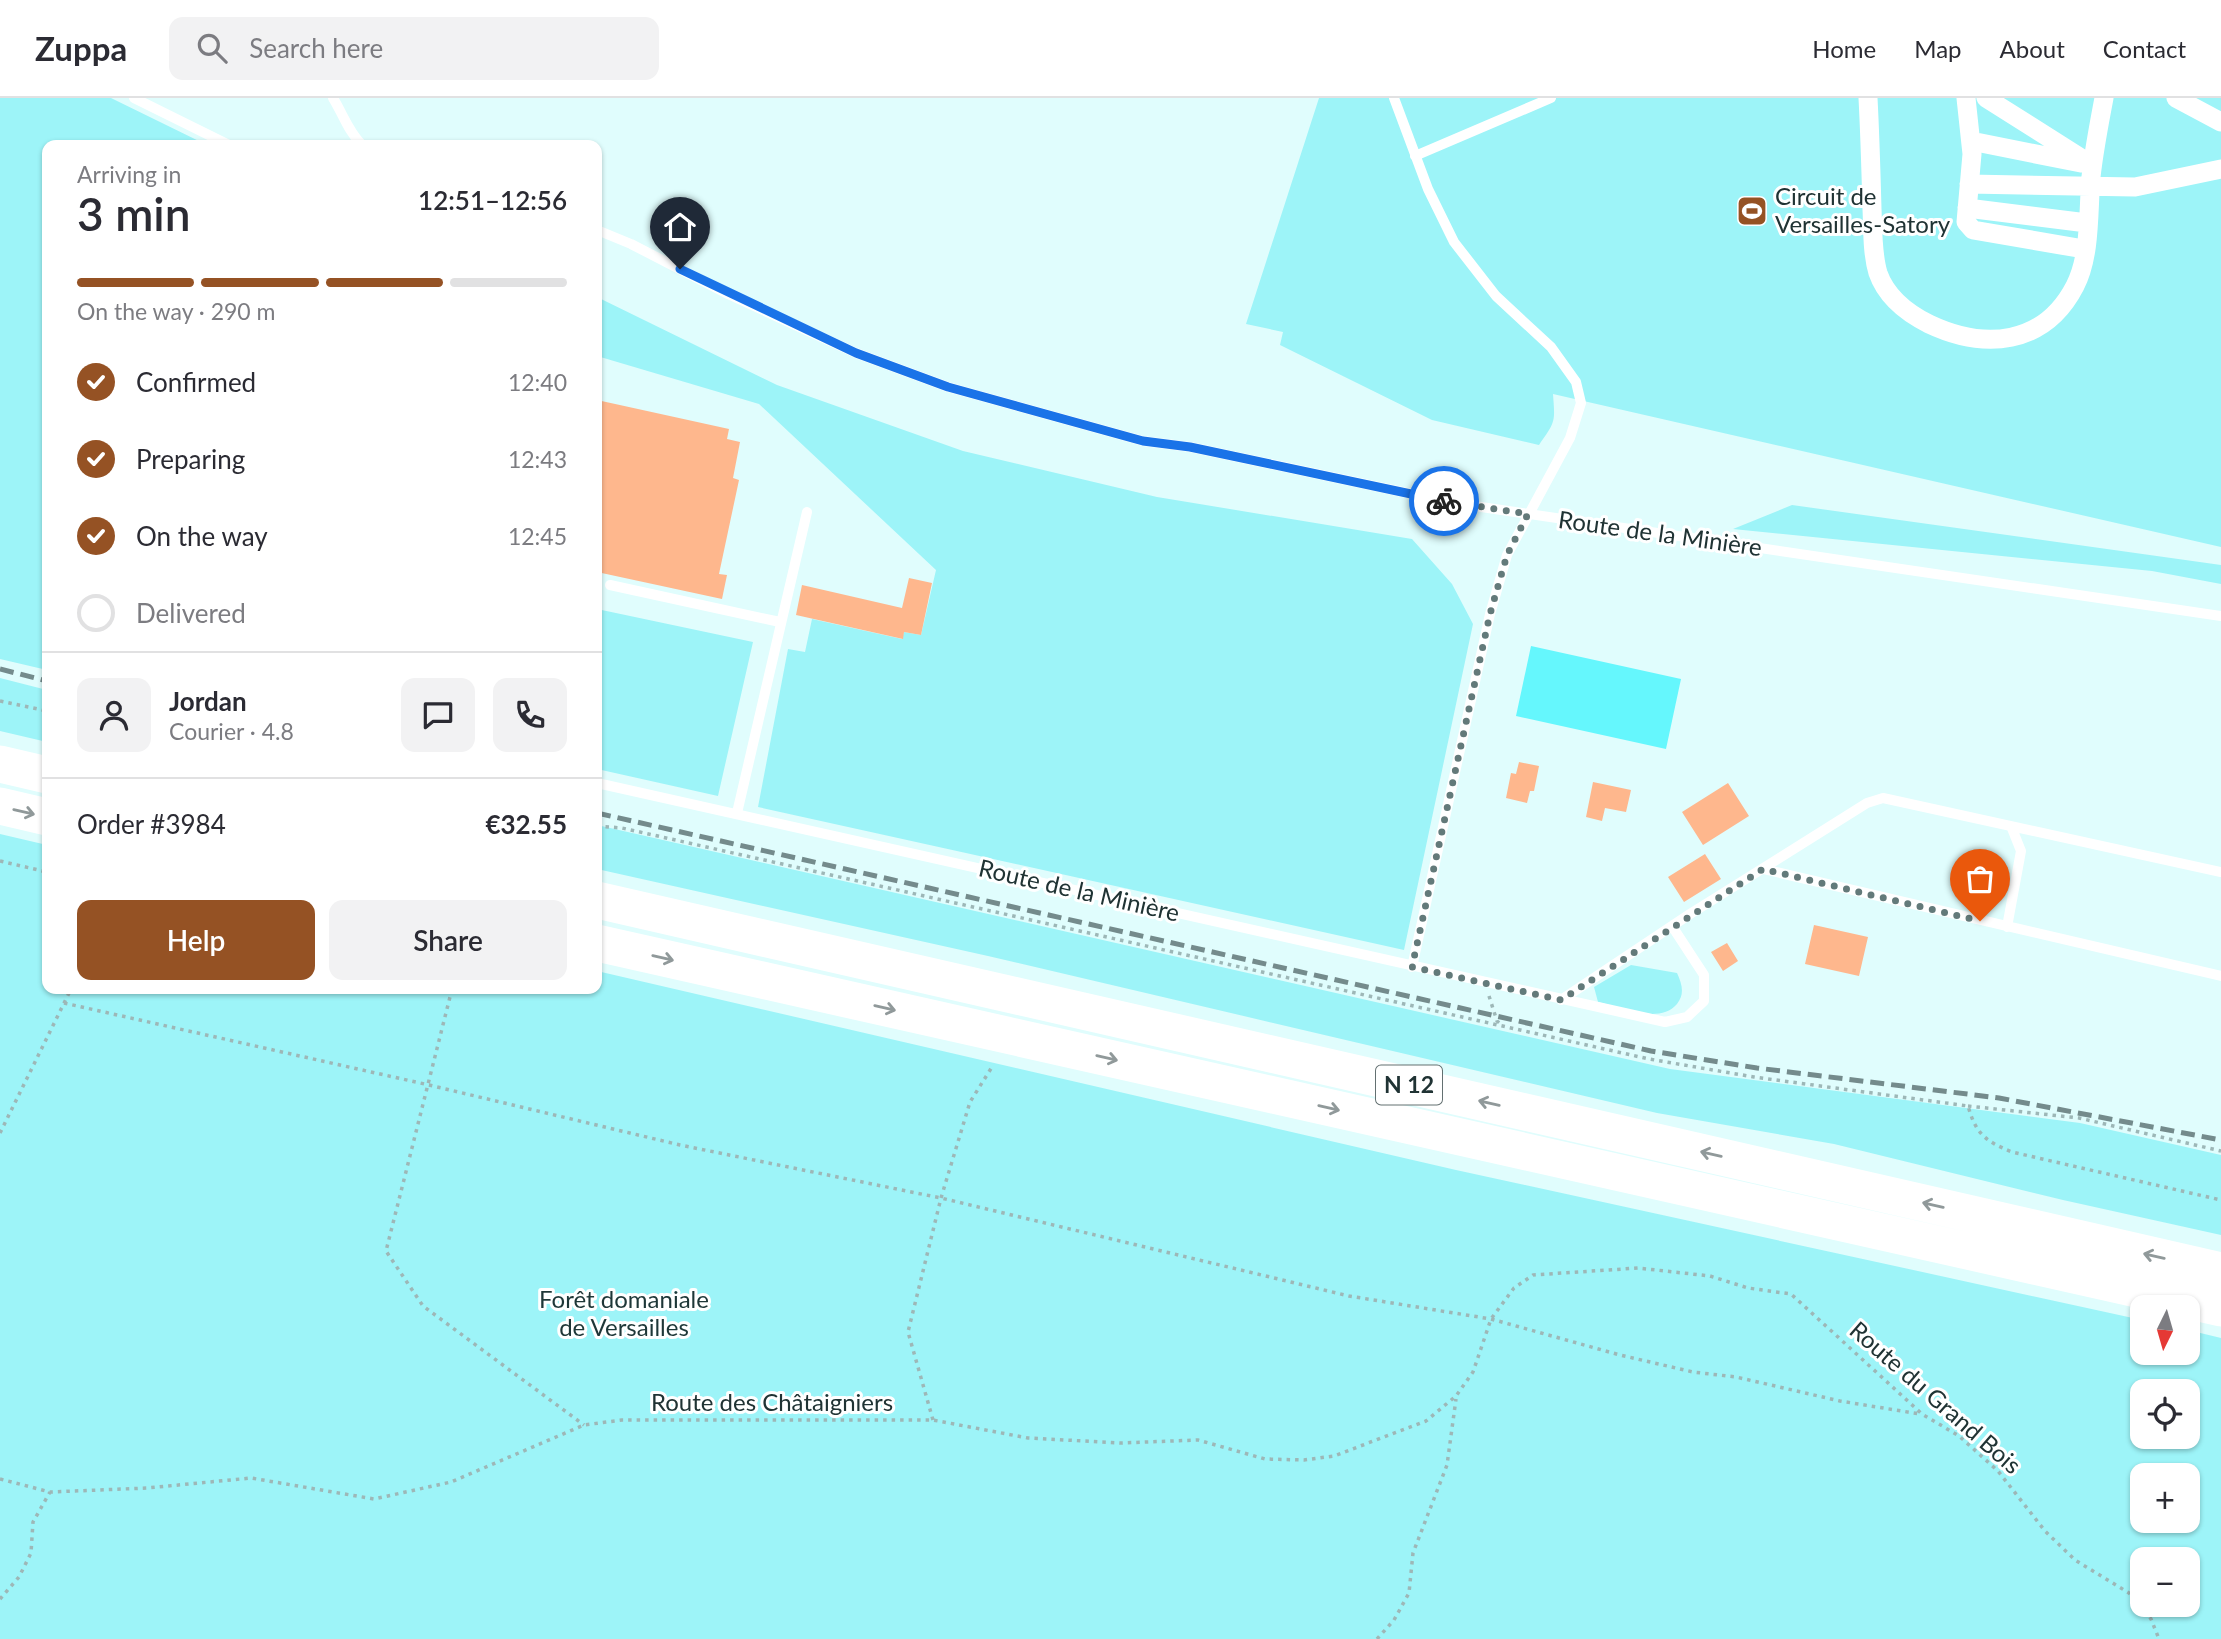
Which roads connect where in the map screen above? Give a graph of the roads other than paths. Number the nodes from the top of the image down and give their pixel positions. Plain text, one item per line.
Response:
1 (134, 98) edge
2 (333, 98) edge
3 (1394, 98) edge
4 (1551, 98) edge
5 (1868, 98) edge
6 (1966, 98) edge
7 (1986, 98) edge
8 (2104, 98) edge
9 (2176, 98) edge
10 (2221, 122) edge
11 (219, 140) edge
12 (357, 140) edge
13 (1971, 141) junction
14 (1415, 156) junction
15 (2092, 165) junction
16 (2221, 169) edge
17 (1969, 184) junction
18 (2090, 188) junction
19 (1968, 208) junction
20 (2087, 223) junction
21 (602, 232) edge
22 (2084, 249) junction
23 (807, 512) dead end
24 (1528, 514) junction
25 (610, 585) dead end
26 (2221, 616) edge
27 (780, 622) junction
28 (0, 764) edge
29 (42, 774) edge
30 (602, 784) edge
31 (0, 806) edge
32 (737, 814) junction
33 (42, 816) edge
34 (2011, 826) junction
35 (1763, 869) junction
36 (2221, 872) edge
37 (602, 901) edge
38 (1672, 926) junction
39 (2007, 927) junction
40 (602, 944) edge
41 (1412, 967) junction
42 (2221, 976) edge
43 (1561, 1000) junction
44 (2221, 1271) edge
45 (2221, 1308) edge

1 - 11 lane
2 - 12 lane
3 - 14 lane
4 - 14 lane
5 - 22 street
6 - 13 street
7 - 15 street
8 - 15 street
9 - 10 street
13 - 15 street
13 - 17 street
14 - 24 lane
15 - 18 street
16 - 18 street
17 - 18 street
17 - 19 street
18 - 20 street
19 - 20 street
19 - 22 street
20 - 22 street
21 - 24 lane, Route de la Minière
23 - 27 lane
24 - 26 lane, Route de la Minière
24 - 41 lane
25 - 27 lane
27 - 32 lane
28 - 29 highway
30 - 32 lane, Route de la Minière
31 -> 33 highway
32 - 41 lane, Route de la Minière
34 - 35 lane
34 - 36 lane
34 - 39 lane
35 - 38 lane
35 - 39 lane
44 -> 37 highway, N 12
38 - 43 lane
38 - 43 lane, Route de la Minière
39 - 42 lane
40 -> 45 highway, N 12
41 - 43 lane, Route de la Minière

